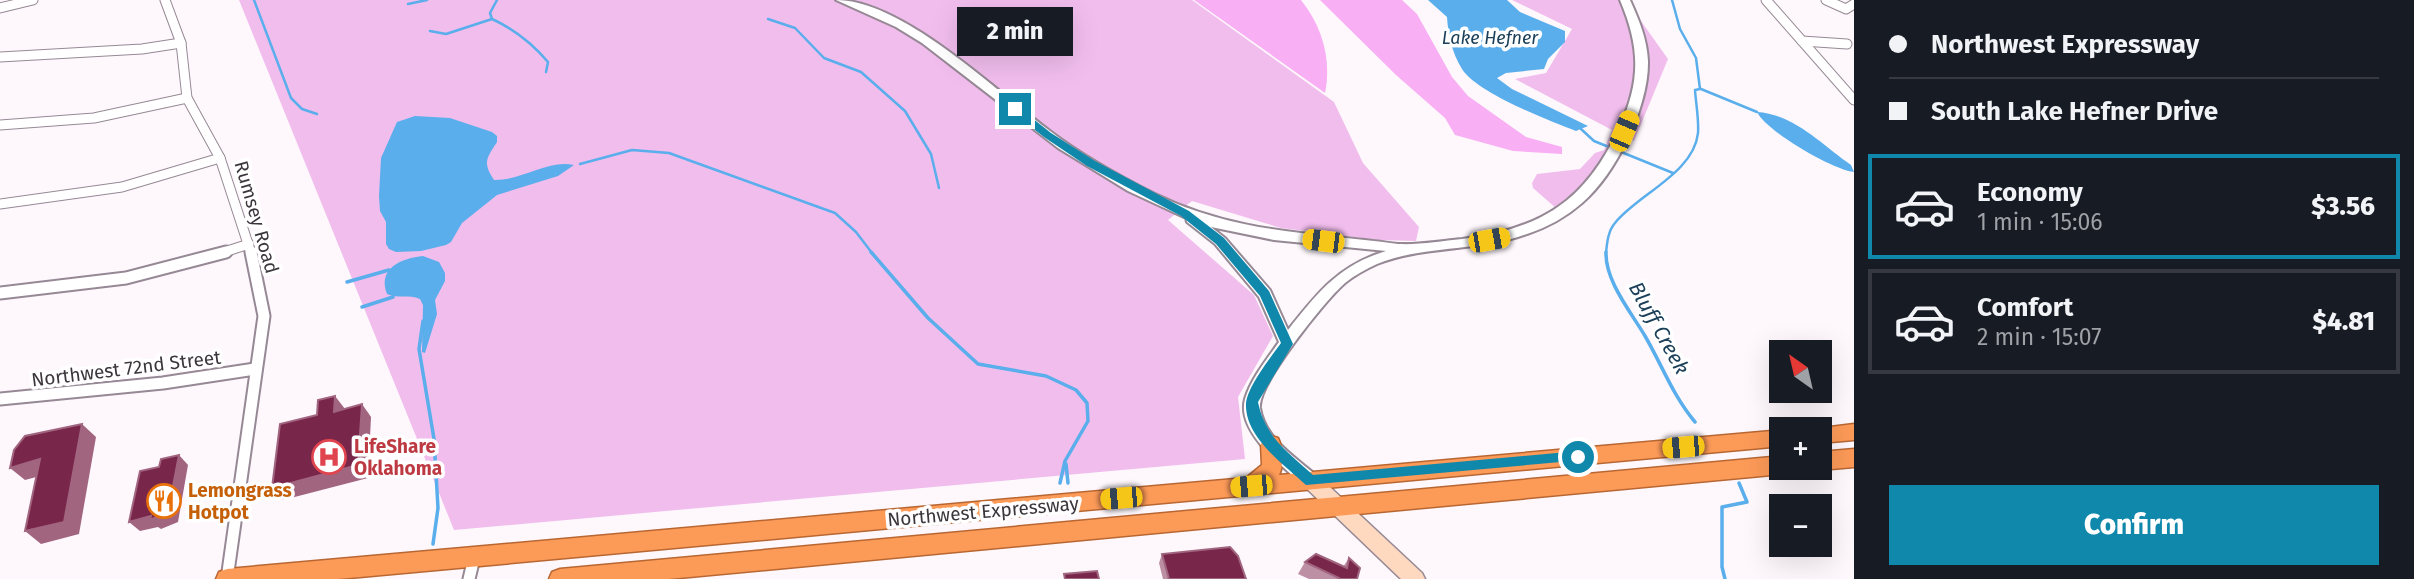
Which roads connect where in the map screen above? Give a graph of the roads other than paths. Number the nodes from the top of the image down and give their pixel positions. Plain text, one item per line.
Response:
1 (33, 0) edge
2 (165, 0) edge
3 (841, 0) edge
4 (1625, 0) edge
5 (1766, 0) edge
6 (1826, 0) edge
7 (1853, 2) edge
8 (0, 8) edge
9 (1802, 41) junction
10 (181, 43) junction
11 (1847, 44) dead end
12 (0, 57) edge
13 (187, 98) junction
14 (1854, 100) edge
15 (0, 125) edge
16 (220, 158) junction
17 (0, 204) edge
18 (1185, 213) junction
19 (249, 244) junction
20 (1410, 250) junction
21 (0, 293) edge
22 (1287, 344) junction
23 (255, 369) junction
24 (0, 399) edge
25 (1854, 432) edge
26 (1832, 434) edge
27 (1769, 439) edge
28 (1271, 444) junction
29 (1854, 458) edge
30 (1832, 460) edge
31 (1769, 466) edge
32 (1311, 481) junction
33 (1251, 486) junction
34 (1338, 506) junction
35 (876, 521) junction
36 (877, 549) junction
37 (472, 569) edge
38 (227, 579) edge
39 (560, 579) edge
40 (1415, 579) edge

1 - 8 street
2 - 10 street, Rumsey Road
3 - 18 street
4 - 20 street
5 - 9 street
6 - 7 street
9 - 11 street
9 - 14 street
10 - 12 street
10 - 13 street, Rumsey Road
13 - 15 street
13 - 16 street, Rumsey Road
16 - 17 street
16 - 19 street, Rumsey Road
18 - 20 street
18 - 22 street
19 - 21 street
19 - 23 street, Rumsey Road
20 - 22 street
22 - 28 street
23 - 24 street, Northwest 72nd Street
23 - 38 street, Rumsey Road
25 - 26 highway
27 - 32 highway, Northwest Expressway
28 - 32 street
28 - 33 highway
29 - 30 highway
31 - 34 highway, Northwest Expressway
32 - 33 highway, Northwest Expressway
32 - 34 main road
33 - 35 highway, Northwest Expressway
34 - 36 highway, Northwest Expressway
34 - 40 main road
35 - 36 highway
35 - 37 highway, Northwest Expressway
36 - 39 highway, Northwest Expressway
37 - 38 highway, Northwest Expressway

